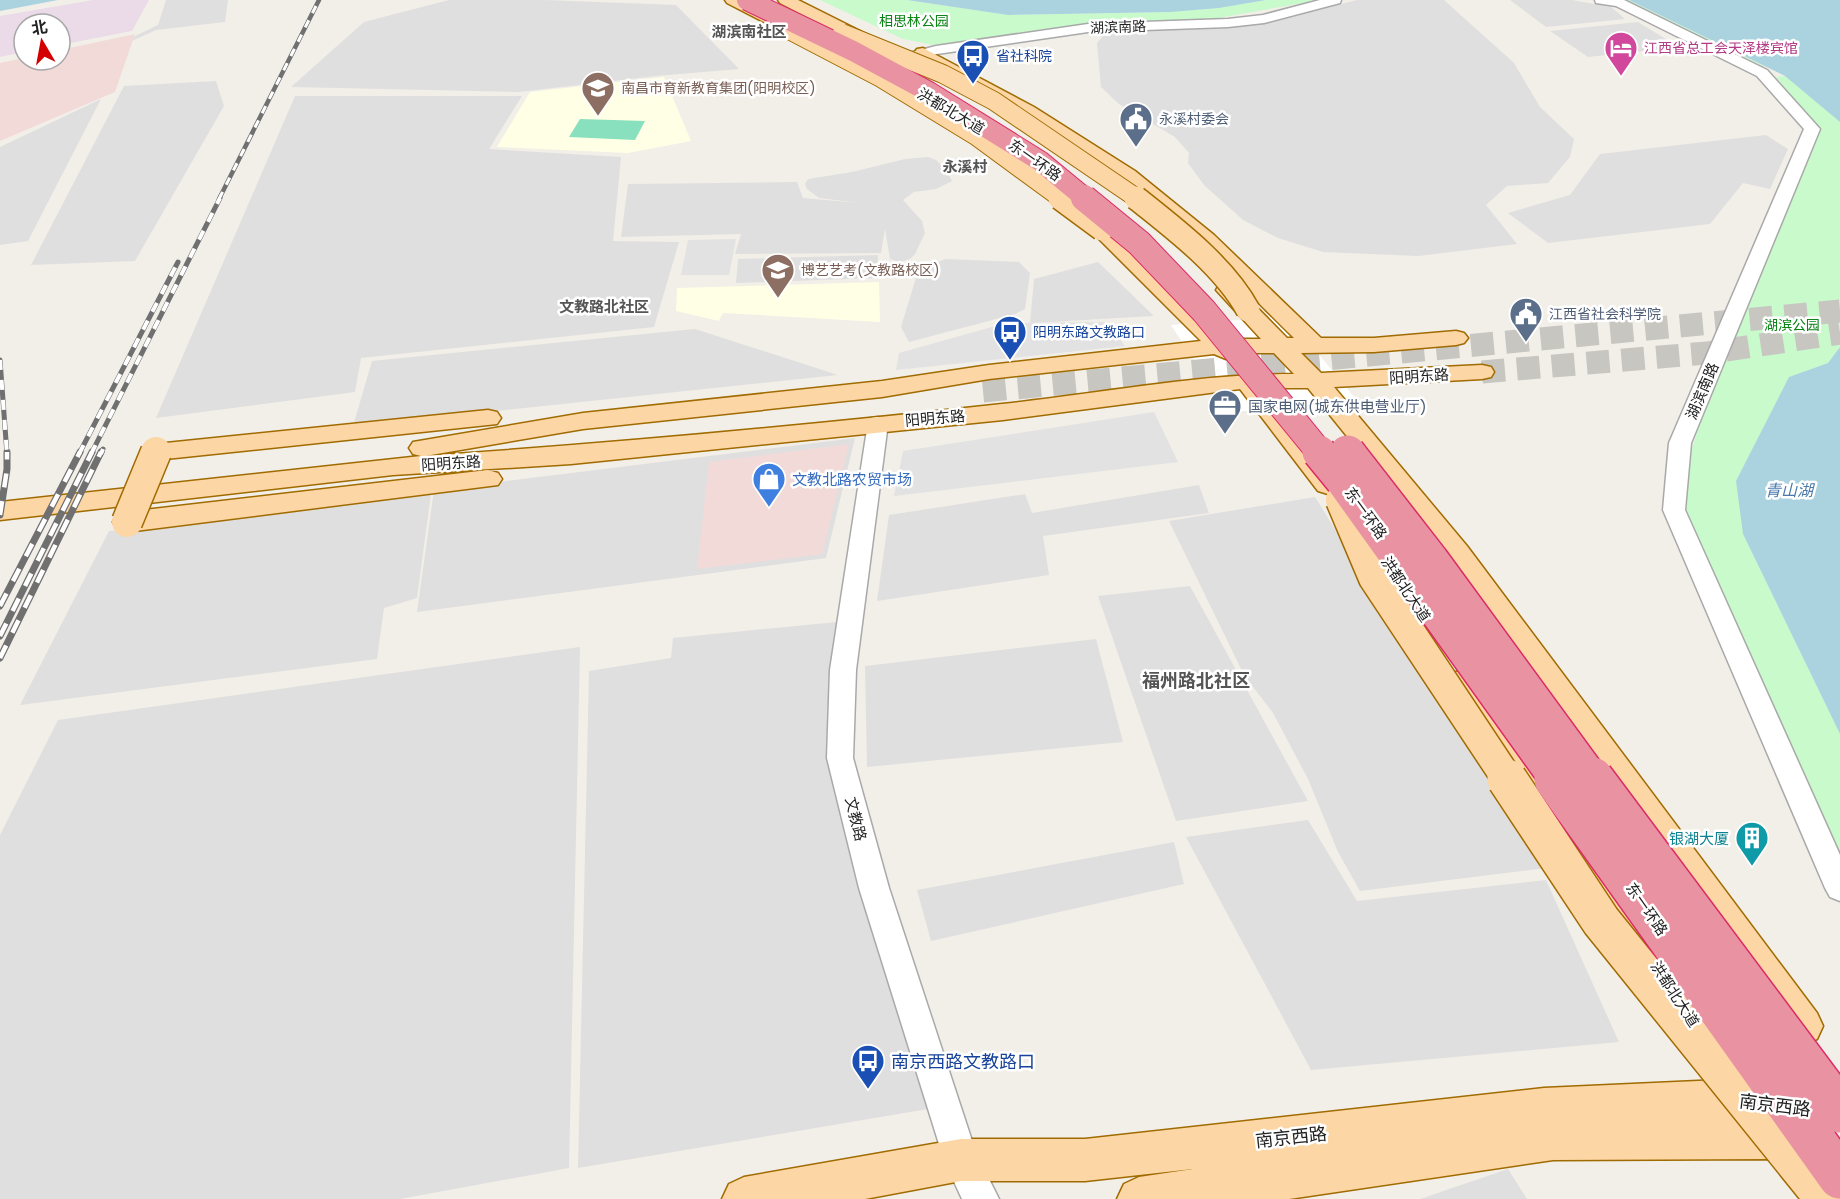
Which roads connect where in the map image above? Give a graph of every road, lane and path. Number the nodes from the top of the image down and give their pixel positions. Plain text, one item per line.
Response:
1 (733, 0) edge
2 (740, 0) edge
3 (747, 0) edge
4 (774, 0) edge
5 (786, 0) edge
6 (1335, 0) edge
7 (1600, 0) edge
8 (842, 33) junction
9 (923, 53) junction
10 (902, 59) junction
11 (1102, 229) junction
12 (1248, 310) junction
13 (1455, 338) dead end
14 (1314, 345) junction
15 (1222, 346) junction
16 (1279, 346) junction
17 (1482, 372) tunnel mouth
18 (1246, 381) junction
19 (1315, 381) junction
20 (882, 389) junction
21 (986, 396) tunnel mouth
22 (878, 423) junction
23 (396, 459) junction
24 (0, 494) edge
25 (1341, 500) junction
26 (0, 511) edge
27 (1840, 888) edge
28 (1840, 1077) edge
29 (1742, 1100) junction
30 (1840, 1112) edge
31 (1768, 1138) junction
32 (1840, 1155) edge
33 (961, 1160) junction
34 (1840, 1177) edge
35 (744, 1199) edge
36 (981, 1199) edge
37 (1138, 1199) edge
38 (1809, 1199) edge
39 (1825, 1199) edge

1 - 11 main road, 洪都北大道
2 - 11 main road, bridge
3 - 34 highway, 东一环路, bridge
4 - 8 highway, 东一环路
5 - 10 main road, 洪都北大道
6 - 9 street, 湖滨南路
7 - 27 street, 湖滨南路
8 - 12 main road, bridge
8 - 30 highway, 东一环路, bridge
9 - 10 street, 湖滨南路
9 - 14 main road
10 - 12 main road, 洪都北大道
11 - 15 main road, 洪都北大道
12 - 16 main road, 洪都北大道
13 - 14 main road, 阳明东路
14 - 16 main road, 阳明东路
15 - 16 main road, 阳明东路
15 - 18 main road, 洪都北大道
15 - 20 main road, 阳明东路
16 - 19 main road, 洪都北大道
17 - 19 main road, 阳明东路
18 - 19 main road, 阳明东路
18 - 22 main road, 阳明东路
18 - 25 main road, 洪都北大道
19 - 28 main road, 洪都北大道
20 - 22 main road, bridge
20 - 23 main road, 阳明东路
21 - 23 main road, 阳明东路
22 - 23 main road, 阳明东路
22 - 33 street, 文教路
23 - 24 main road, 阳明东路
23 - 26 main road, 阳明东路
25 - 29 main road, 洪都北大道
25 - 39 main road, bridge
29 - 30 main road, 南京西路
29 - 31 main road, 洪都北大道
29 - 33 main road, 南京西路
31 - 32 main road
31 - 37 main road
31 - 38 main road, 洪都北大道
33 - 35 main road, 南京西路
33 - 36 street, 文教路

